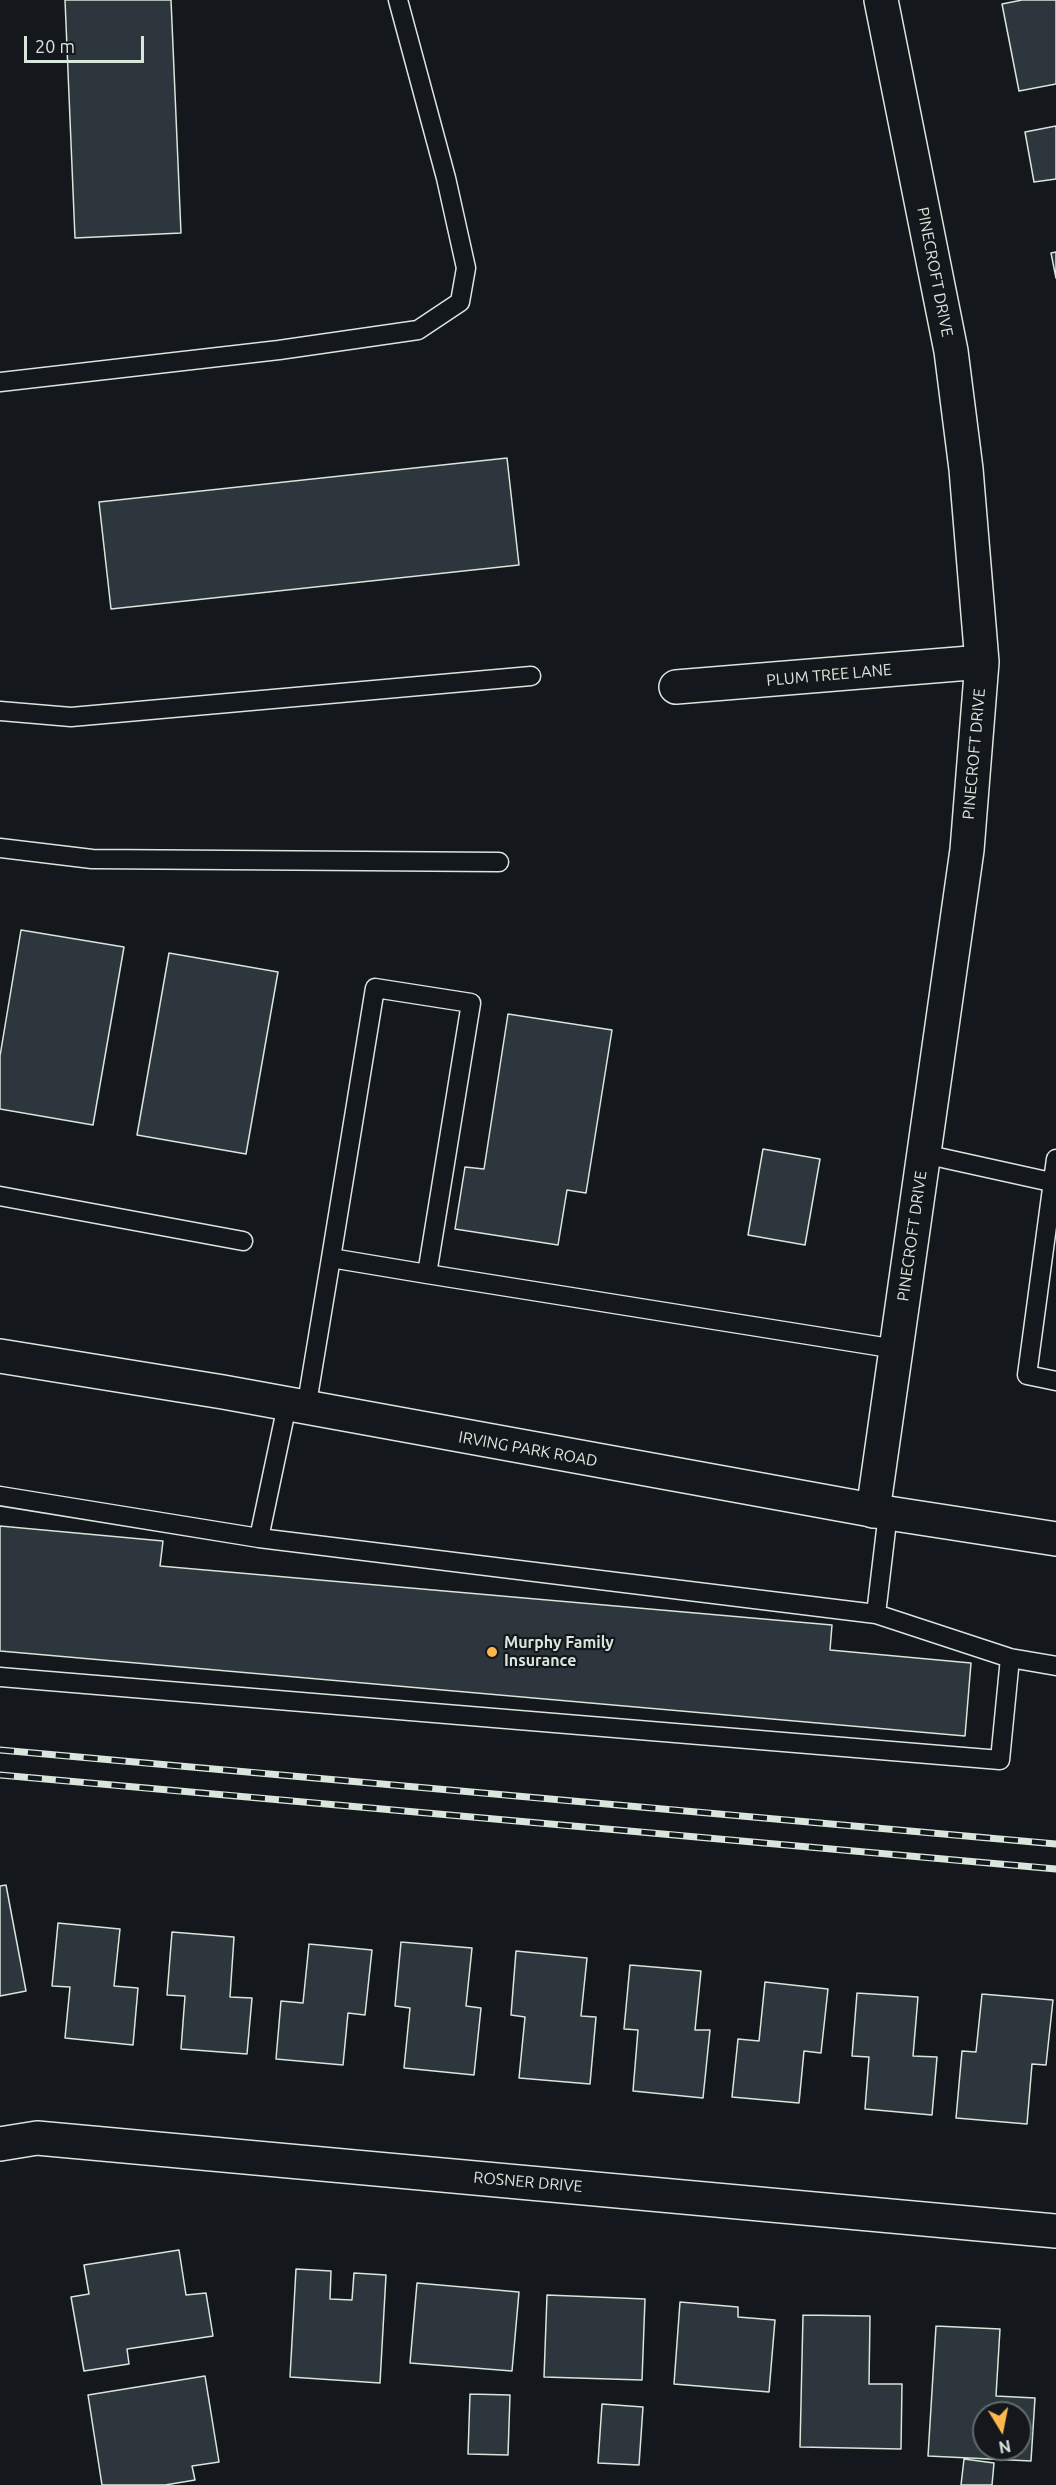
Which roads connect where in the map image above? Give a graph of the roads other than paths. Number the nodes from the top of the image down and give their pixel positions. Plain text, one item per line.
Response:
1 (398, 0) edge
2 (881, 0) edge
3 (0, 382) edge
4 (982, 662) junction
5 (531, 676) dead end
6 (676, 687) dead end
7 (0, 711) edge
8 (0, 848) edge
9 (499, 862) dead end
10 (924, 1154) junction
11 (1056, 1159) edge
12 (1051, 1182) junction
13 (0, 1196) edge
14 (243, 1241) dead end
15 (330, 1258) junction
16 (427, 1274) junction
17 (896, 1349) junction
18 (0, 1356) edge
19 (1056, 1381) edge
20 (296, 1407) junction
21 (0, 1496) edge
22 (881, 1512) junction
23 (260, 1538) junction
24 (1056, 1539) edge
25 (876, 1614) junction
26 (1010, 1658) junction
27 (1056, 1666) edge
28 (0, 1677) edge
29 (0, 2144) edge
30 (1056, 2231) edge

1 - 3 lane
2 - 4 street, PINECROFT DRIVE
4 - 6 street, PLUM TREE LANE
4 - 10 street, PINECROFT DRIVE
5 - 7 lane
8 - 9 lane
10 - 12 lane
10 - 17 street, PINECROFT DRIVE
11 - 12 lane
12 - 19 lane
13 - 14 lane
15 - 16 lane
15 - 16 lane
15 - 20 lane
16 - 17 lane
17 - 22 street, PINECROFT DRIVE
18 - 20 street, IRVING PARK ROAD
20 - 22 street, IRVING PARK ROAD
20 - 23 lane
21 - 23 lane
22 - 24 street, IRVING PARK ROAD
22 - 25 lane
23 - 25 lane
25 - 26 lane
26 - 27 lane
26 - 28 lane
29 - 30 street, ROSNER DRIVE

